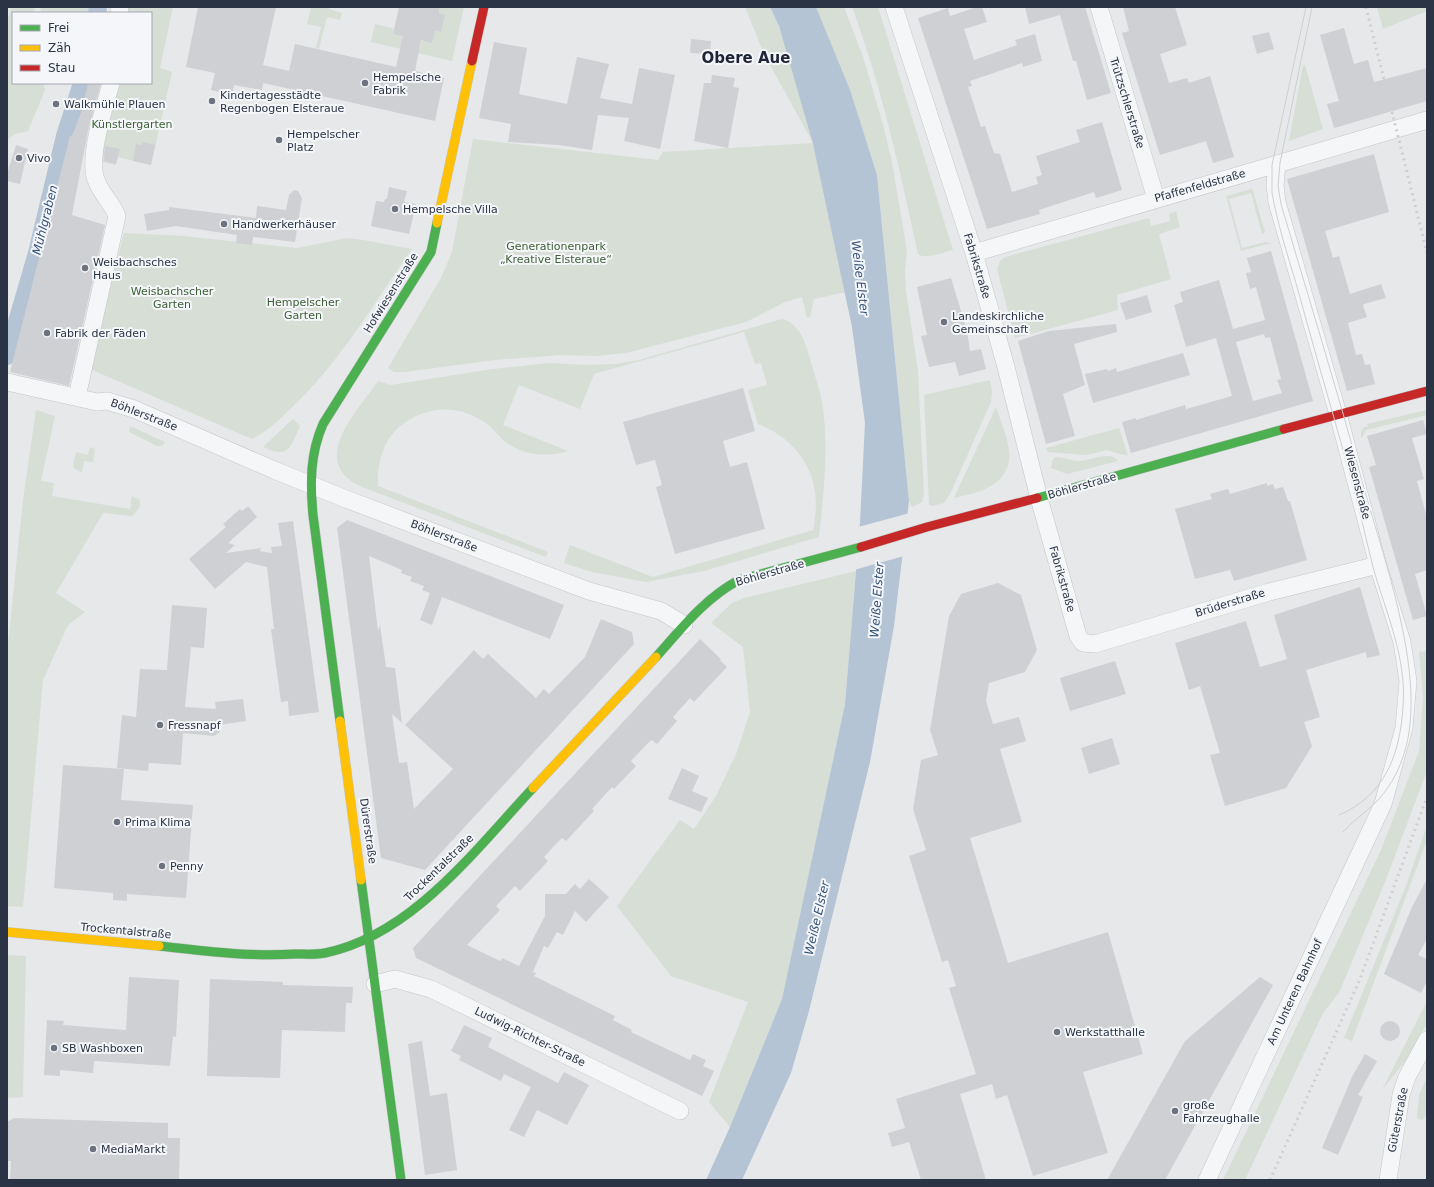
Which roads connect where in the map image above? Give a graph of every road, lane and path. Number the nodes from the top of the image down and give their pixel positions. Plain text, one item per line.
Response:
1 (484, 7) edge
2 (894, 7) edge
3 (1099, 7) edge
4 (111, 84) edge
5 (1427, 120) edge
6 (1277, 164) junction
7 (1156, 199) junction
8 (974, 253) junction
9 (8, 382) edge
10 (1427, 391) edge
11 (77, 397) junction
12 (1338, 414) junction
13 (312, 486) junction
14 (1039, 498) junction
15 (1378, 564) junction
16 (684, 625) junction
17 (1083, 643) joint
18 (1383, 804) joint
19 (7, 932) edge
20 (370, 938) junction
21 (376, 984) junction
22 (1427, 1040) edge
23 (680, 1111) dead end
24 (401, 1180) edge
25 (1207, 1180) edge
26 (1388, 1180) edge

1 - 13 main road, Hofwiesenstraße
2 - 8 street, Fabrikstraße
3 - 7 street, Trützschlerstraße
4 - 11 street
5 - 6 street, Pfaffenfeldstraße
6 - 7 street, Pfaffenfeldstraße
6 - 12 street, Wiesenstraße
7 - 8 street, Pfaffenfeldstraße
8 - 14 street, Fabrikstraße
9 - 11 street, Böhlerstraße
10 - 12 main road, Böhlerstraße
11 - 13 street, Böhlerstraße
12 - 14 main road, Böhlerstraße
12 - 15 street, Wiesenstraße
13 - 16 street, Böhlerstraße
13 - 20 main road, Dürerstraße
14 - 16 main road, Böhlerstraße
14 - 17 street, Fabrikstraße
15 - 17 street, Brüderstraße
15 - 18 street, Wiesenstraße
16 - 20 main road, Trockentalstraße
18 - 25 street, Am Unteren Bahnhof
19 - 20 main road, Trockentalstraße
20 - 21 main road, Dürerstraße
21 - 23 street, Ludwig-Richter-Straße
21 - 24 main road, Dürerstraße
22 - 26 street, Güterstraße

